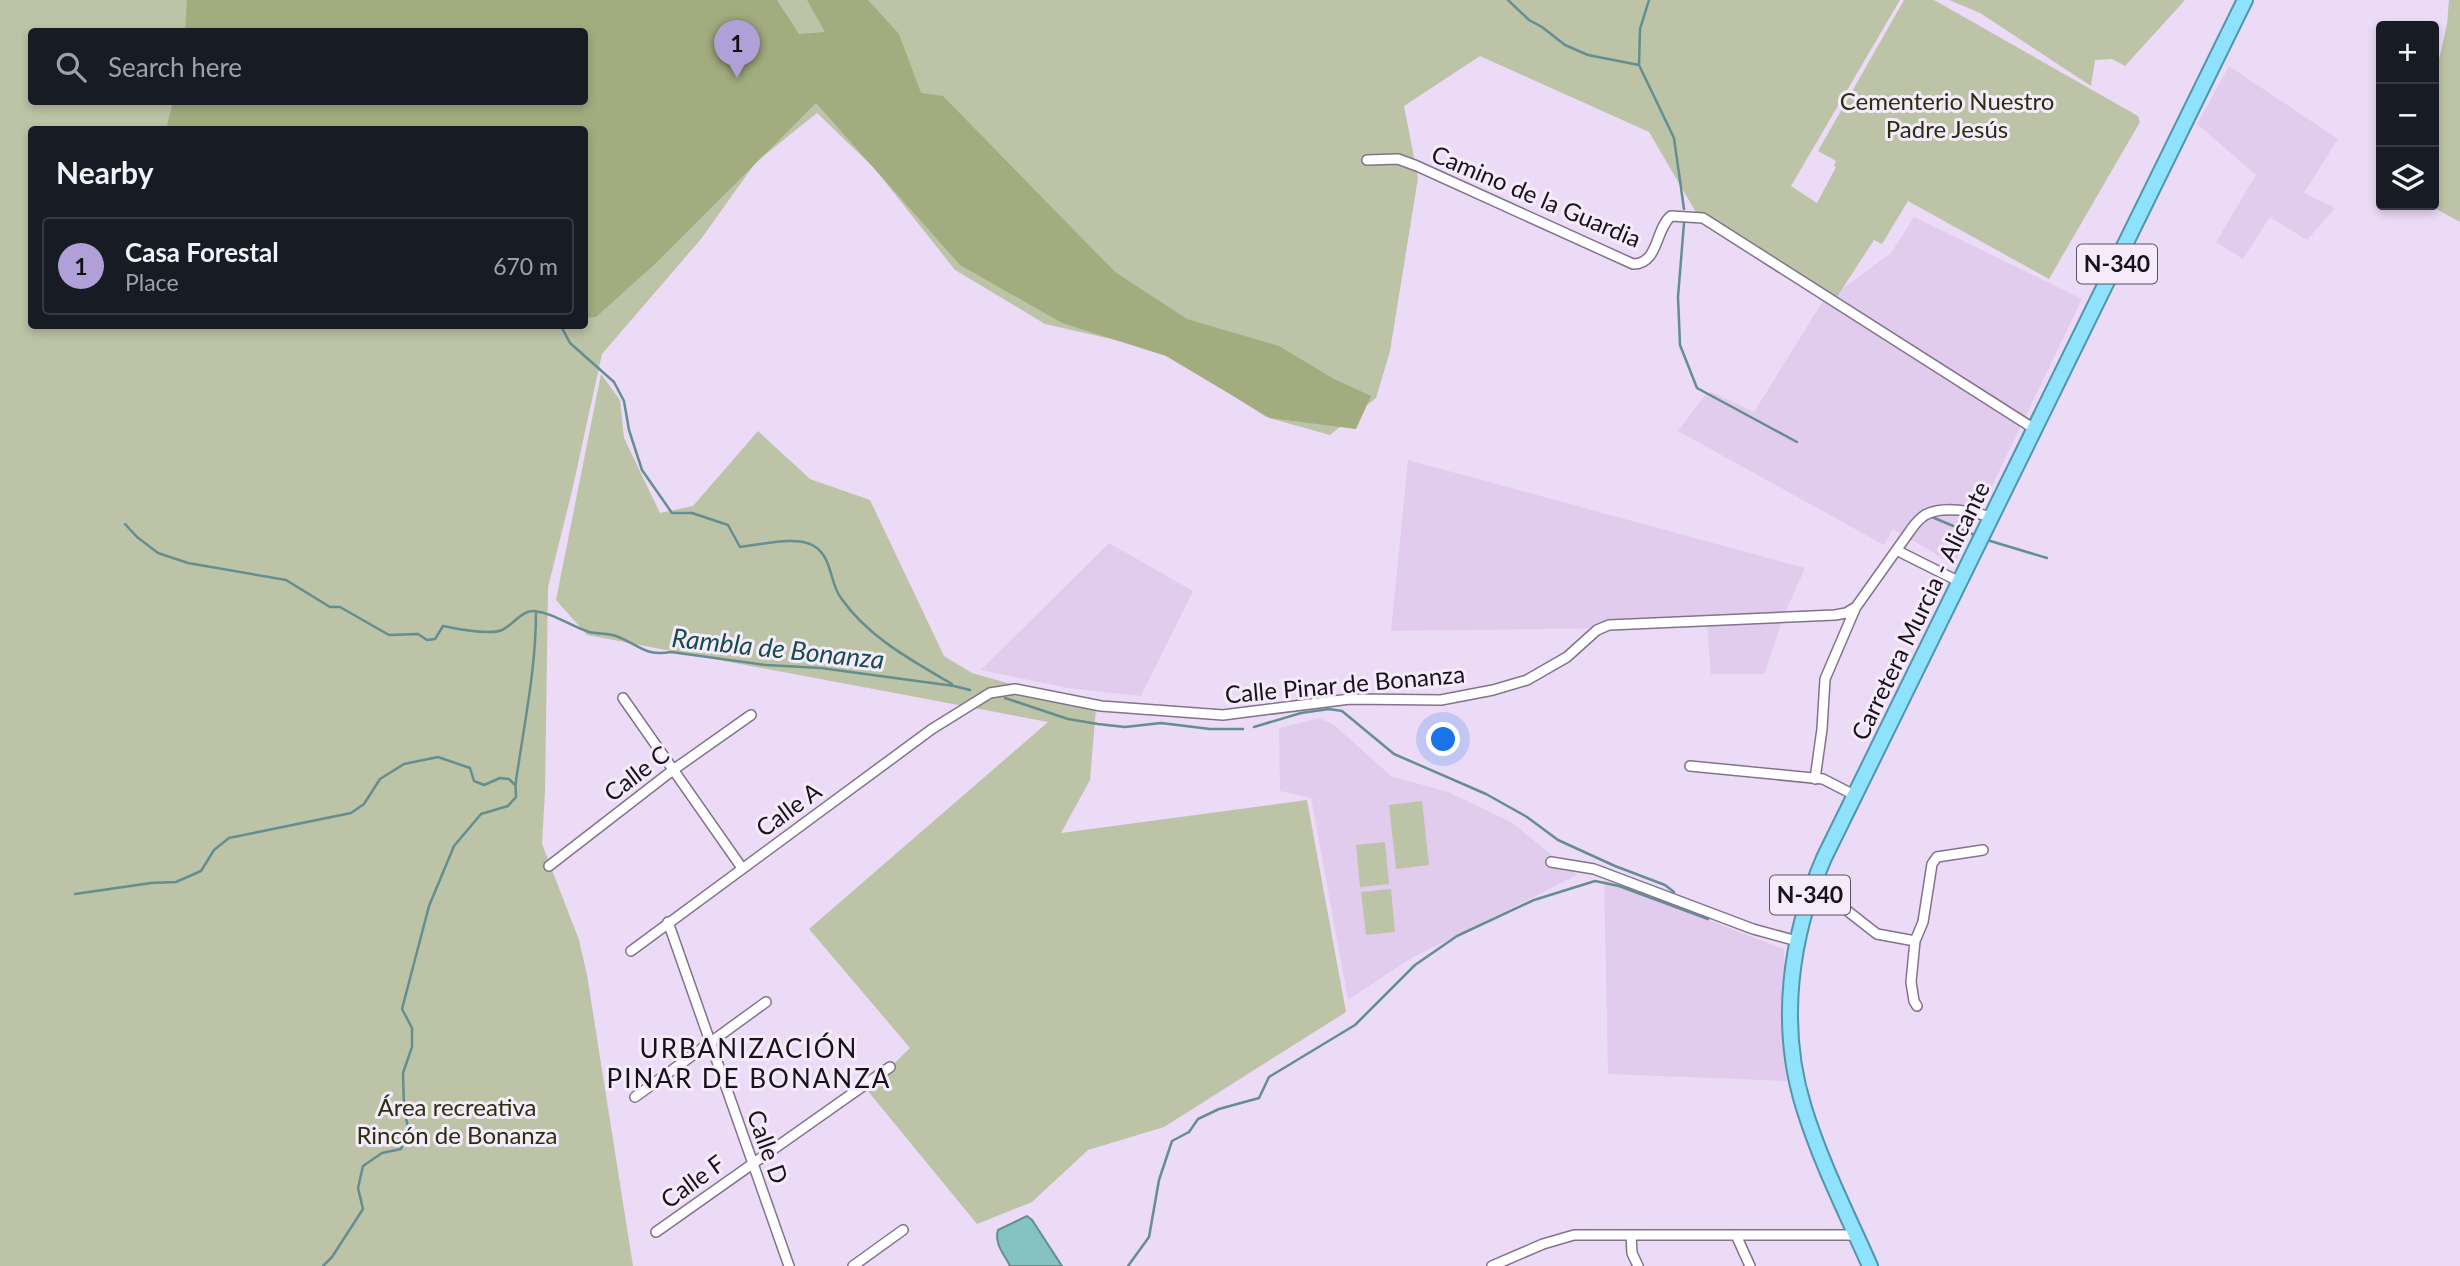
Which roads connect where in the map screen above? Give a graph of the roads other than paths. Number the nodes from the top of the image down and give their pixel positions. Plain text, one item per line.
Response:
1 (2245, 0) edge
2 (1367, 160) dead end
3 (2036, 429) junction
4 (1989, 523) junction
5 (1898, 551) junction
6 (1960, 582) junction
7 (1856, 607) junction
8 (623, 698) dead end
9 (973, 703) joint
10 (751, 715) dead end
11 (1690, 766) dead end
12 (673, 770) junction
13 (1815, 779) junction
14 (1856, 796) junction
15 (1983, 850) dead end
16 (1551, 863) dead end
17 (549, 866) dead end
18 (742, 868) junction
19 (1813, 884) junction
20 (668, 922) junction
21 (1797, 941) junction
22 (1915, 941) junction
23 (631, 951) dead end
24 (766, 1002) dead end
25 (1917, 1006) dead end
26 (710, 1042) junction
27 (890, 1067) dead end
28 (635, 1097) dead end
29 (752, 1163) junction
30 (903, 1230) dead end
31 (656, 1232) dead end
32 (1631, 1235) junction
33 (1736, 1235) junction
34 (1857, 1235) junction
35 (1517, 1255) junction
36 (789, 1266) edge
37 (853, 1266) edge
38 (1492, 1266) edge
39 (1521, 1266) edge
40 (1638, 1266) edge
41 (1749, 1266) edge
42 (1870, 1266) edge

1 - 3 highway, Carretera Murcia - Alicante / N-340
2 - 3 street, Camino de la Guardia
3 - 4 highway, Carretera Murcia - Alicante / N-340
4 - 5 street
4 - 6 highway, Carretera Murcia - Alicante / N-340
5 - 6 street
5 - 7 street
6 - 14 highway, Carretera Murcia - Alicante / N-340
7 - 9 street, Calle Pinar de Bonanza
7 - 13 street
8 - 12 street
9 - 18 street, Calle A
10 - 12 street, Calle C
11 - 13 street
12 - 17 street, Calle C
12 - 18 street
13 - 14 street
14 - 19 highway, Carretera Murcia - Alicante / N-340
15 - 22 street
16 - 21 street
18 - 20 street, Calle A
19 - 21 highway, Carretera Murcia - Alicante / N-340
19 - 22 street
20 - 23 street, Calle A
20 - 26 street, Calle D
21 - 34 highway, Carretera Murcia - Alicante / N-340
22 - 25 street
24 - 26 street
26 - 28 street
26 - 29 street, Calle D
27 - 29 street, Calle F
29 - 31 street, Calle F
29 - 36 street, Calle D
30 - 37 street
32 - 33 street
32 - 35 street
32 - 40 street
33 - 34 street
33 - 41 street
34 - 42 highway, Carretera Murcia - Alicante / N-340
35 - 38 street
35 - 39 street

